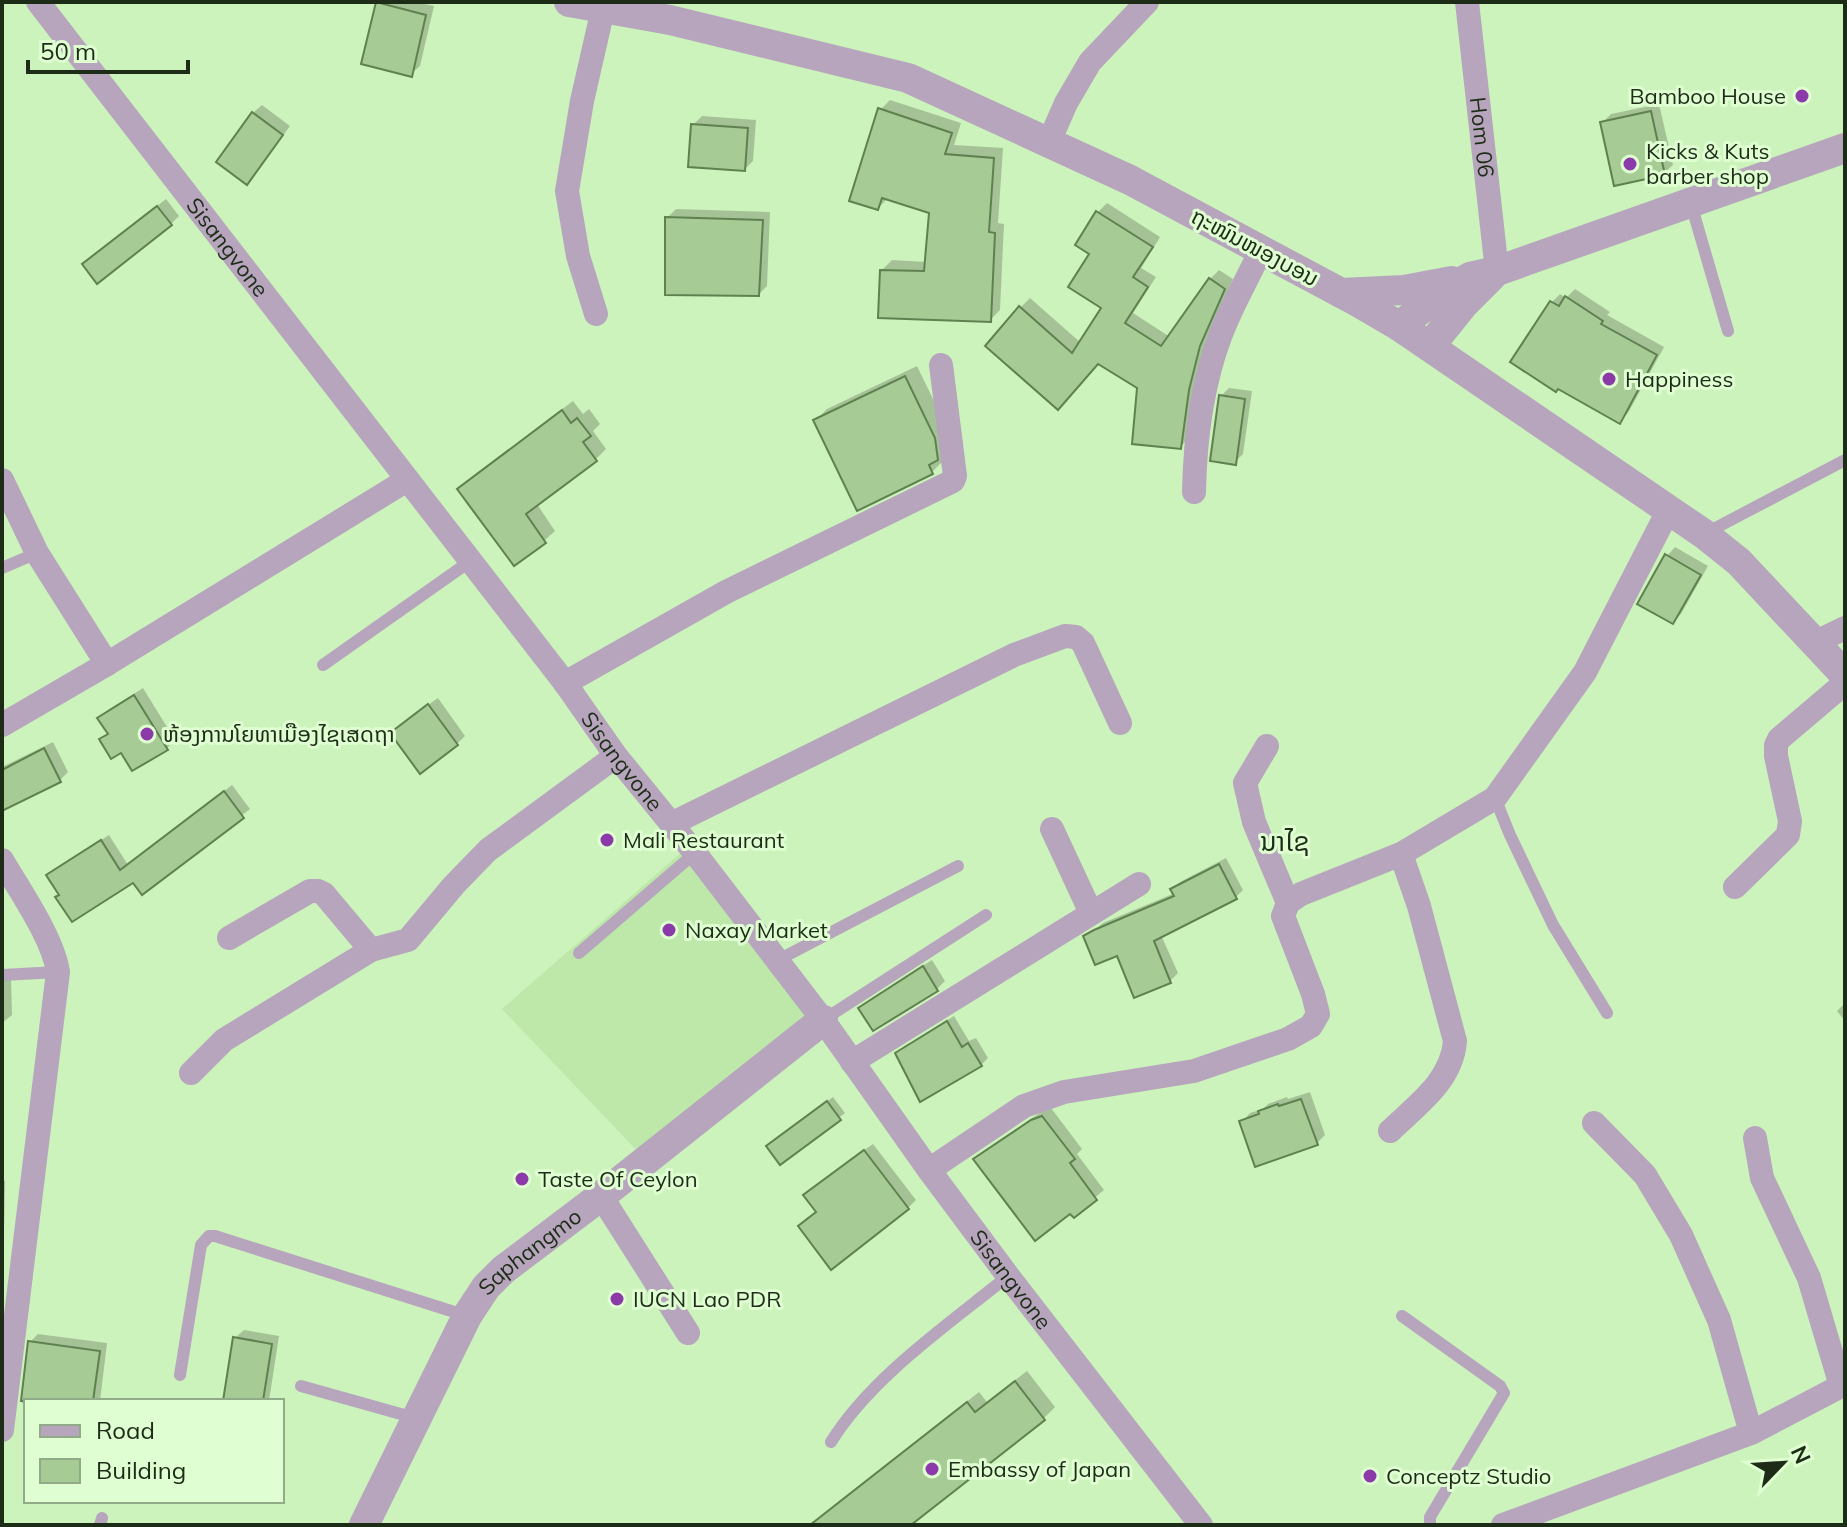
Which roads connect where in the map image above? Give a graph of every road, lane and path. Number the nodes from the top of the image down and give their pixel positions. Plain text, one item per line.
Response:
1 (38, 2) edge
2 (569, 2) edge
3 (1147, 2) edge
4 (1467, 2) edge
5 (603, 9) junction
6 (672, 11) edge
7 (1049, 142) junction
8 (1845, 148) edge
9 (1691, 203) junction
10 (1261, 250) junction
11 (1484, 274) junction
12 (1341, 293) junction
13 (596, 314) dead end
14 (1399, 326) junction
15 (1728, 331) dead end
16 (1430, 346) junction
17 (941, 365) dead end
18 (1845, 460) edge
19 (2, 480) edge
20 (407, 480) junction
21 (1194, 492) dead end
22 (1668, 511) junction
23 (1704, 534) junction
24 (37, 553) junction
25 (469, 562) junction
26 (2, 568) edge
27 (1845, 628) edge
28 (1814, 643) junction
29 (107, 664) junction
30 (323, 665) dead end
31 (1845, 675) edge
32 (565, 683) junction
33 (1845, 683) edge
34 (1120, 723) dead end
35 (2, 725) edge
36 (1267, 746) dead end
37 (616, 756) junction
38 (1495, 798) junction
39 (671, 824) junction
40 (1052, 829) dead end
41 (695, 853) junction
42 (1401, 854) junction
43 (2, 860) edge
44 (958, 866) dead end
45 (1139, 884) dead end
46 (1735, 887) dead end
47 (1288, 903) junction
48 (1091, 913) junction
49 (986, 915) dead end
50 (229, 938) dead end
51 (371, 950) junction
52 (579, 953) dead end
53 (778, 960) junction
54 (58, 972) junction
55 (2, 975) edge
56 (1607, 1013) dead end
57 (823, 1020) junction
58 (852, 1062) junction
59 (191, 1073) dead end
60 (1594, 1123) dead end
61 (1390, 1131) dead end
62 (1755, 1138) dead end
63 (929, 1170) junction
64 (601, 1196) junction
65 (1008, 1276) junction
66 (467, 1316) junction
67 (1402, 1316) dead end
68 (688, 1333) dead end
69 (180, 1375) dead end
70 (1843, 1385) edge
71 (301, 1386) dead end
72 (3, 1416) edge
73 (415, 1418) junction
74 (1751, 1433) junction
75 (831, 1442) dead end
76 (1179, 1515) edge
77 (364, 1525) edge
78 (1201, 1525) edge
79 (1430, 1525) edge
80 (1503, 1525) edge

1 - 20 street, Sisangvone
2 - 5 street, ຖະໜົນໜອງບອນ
3 - 7 street
4 - 11 street, Hom 06
5 - 6 street, ຖະໜົນໜອງບອນ
5 - 13 street
6 - 7 street, ຖະໜົນໜອງບອນ
7 - 10 street, ຖະໜົນໜອງບອນ
8 - 9 street
9 - 11 street
9 - 15 lane
10 - 12 street, ຖະໜົນໜອງບອນ
10 - 21 street
11 - 12 street
11 - 14 street
11 - 16 street
12 - 14 street, ຖະໜົນໜອງບອນ
14 - 16 street, ຖະໜົນໜອງບອນ
16 - 22 street, ຖະໜົນໜອງບອນ
17 - 32 street
18 - 23 lane
19 - 24 street
20 - 25 street, Sisangvone
20 - 29 street
22 - 23 street, ຖະໜົນໜອງບອນ
22 - 38 street
23 - 28 street, ຖະໜົນໜອງບອນ
24 - 26 lane
24 - 29 street
25 - 30 lane
25 - 32 street, Sisangvone
27 - 28 street
28 - 31 street, ຖະໜົນໜອງບອນ
29 - 35 street
32 - 37 street, Sisangvone
33 - 46 street
34 - 39 street
36 - 47 street
37 - 39 street, Sisangvone
37 - 51 street
38 - 42 street
38 - 56 lane
39 - 41 street, Sisangvone
40 - 48 street
41 - 52 lane
41 - 53 street, Sisangvone
42 - 47 street
42 - 61 street
43 - 54 street
44 - 53 lane
45 - 48 street
47 - 63 street
48 - 58 street
49 - 57 lane
50 - 51 street
51 - 59 street
53 - 57 street, Sisangvone
54 - 55 lane
54 - 72 street
57 - 58 street, Sisangvone
57 - 64 street, Saphangmo
58 - 63 street, Sisangvone
60 - 74 street
62 - 70 street
63 - 65 street, Sisangvone
64 - 66 street, Saphangmo
64 - 68 street
65 - 75 lane
65 - 76 street, Sisangvone
66 - 69 lane
66 - 73 street, Saphangmo
67 - 79 lane
70 - 74 street
71 - 73 lane
73 - 77 street, Saphangmo
74 - 80 street
76 - 78 street, Sisangvone

